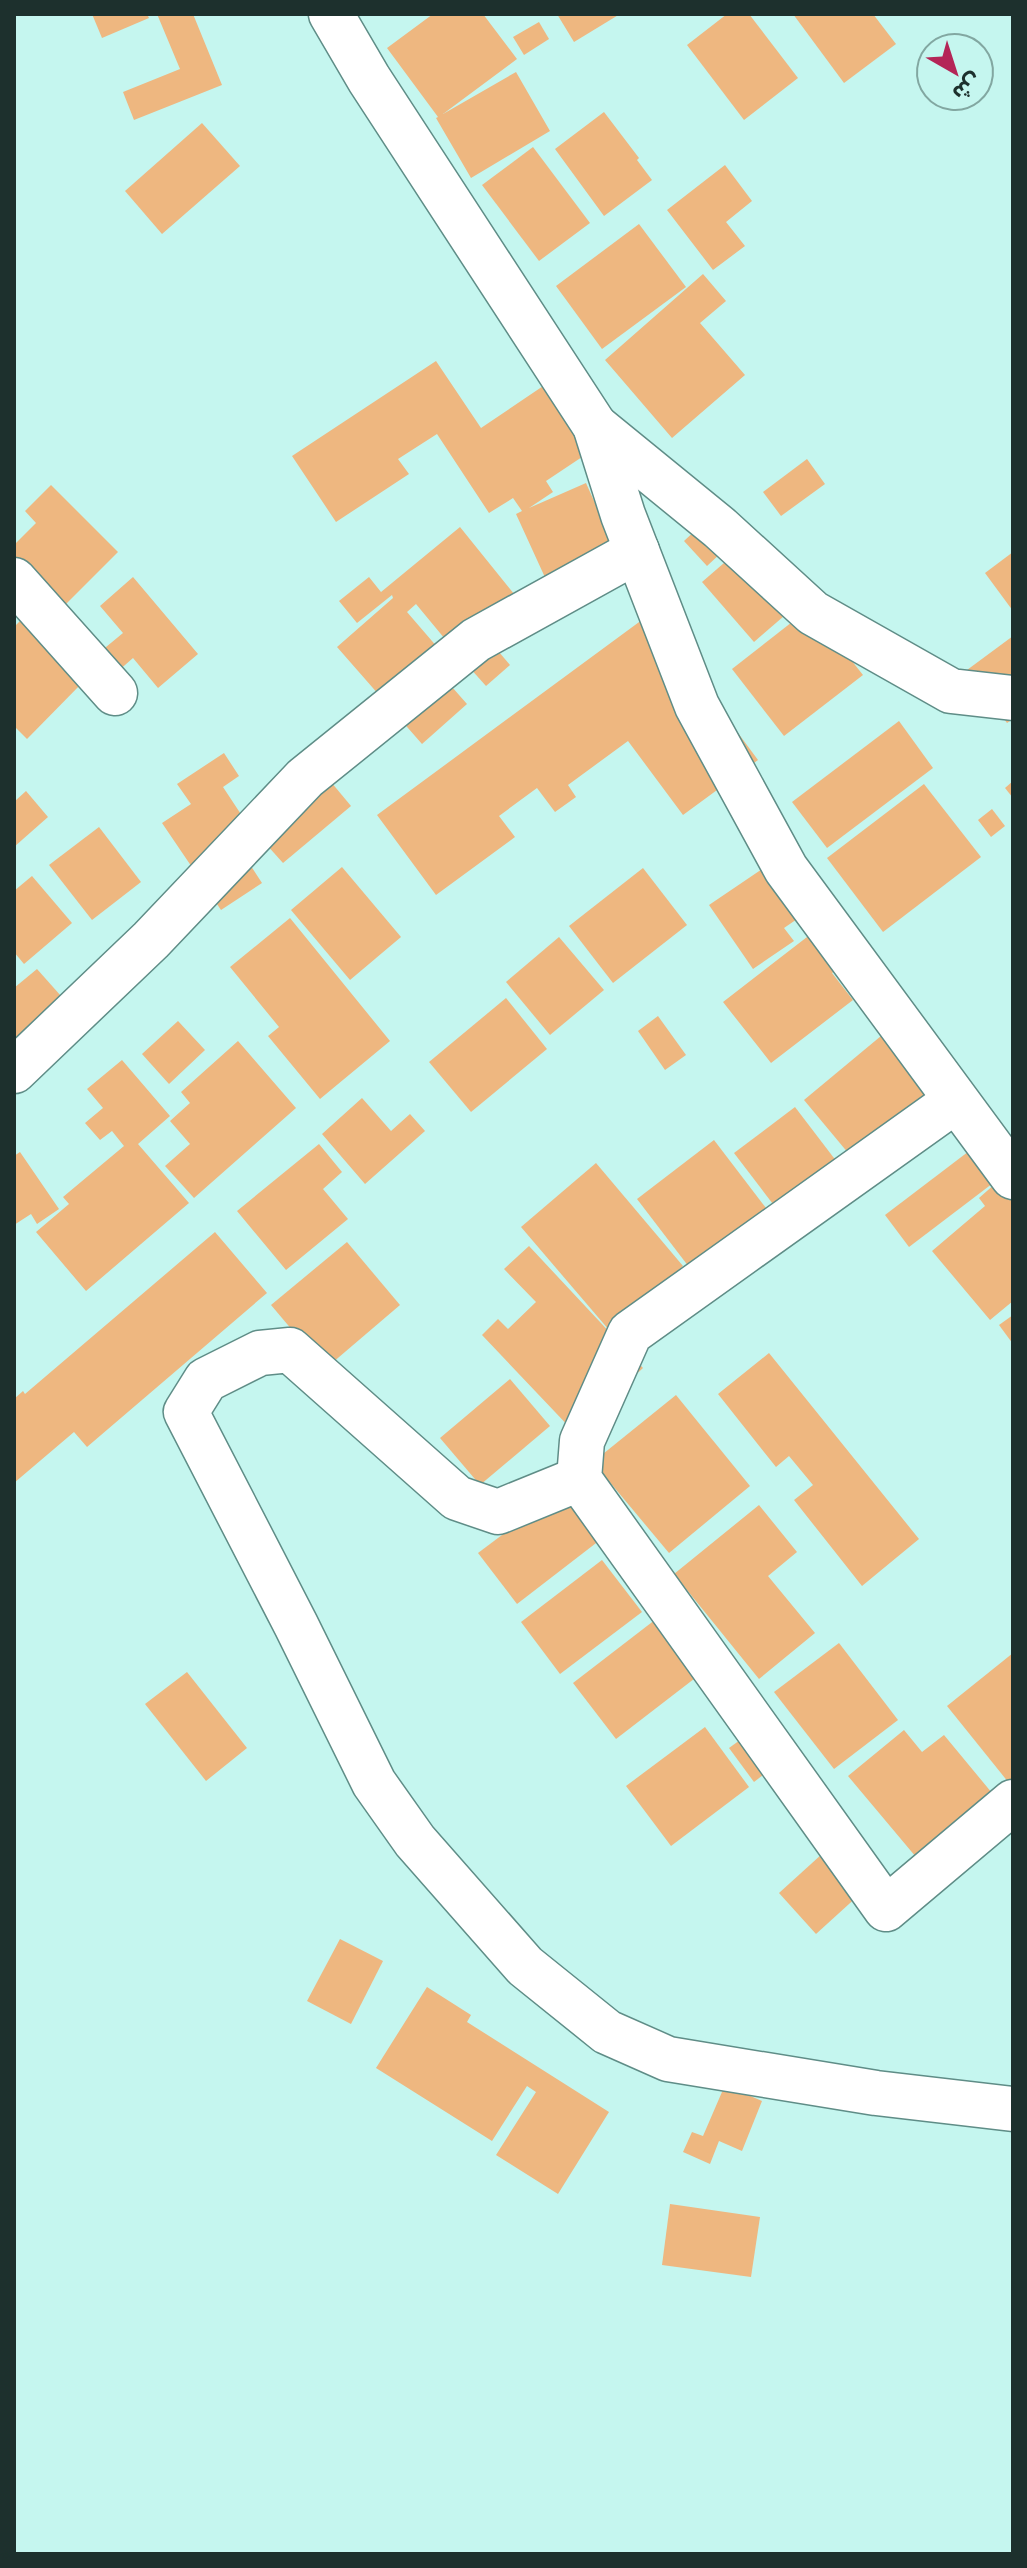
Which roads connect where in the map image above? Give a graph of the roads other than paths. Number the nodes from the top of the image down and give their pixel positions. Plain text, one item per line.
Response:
1 (331, 14) edge
2 (595, 426) junction
3 (637, 551) junction
4 (14, 580) edge
5 (115, 693) dead end
6 (1013, 698) edge
7 (14, 1071) edge
8 (955, 1101) junction
9 (1013, 1177) edge
10 (579, 1479) junction
11 (1013, 1802) edge
12 (1013, 2109) edge

1 - 2 street
2 - 3 street
2 - 6 street
3 - 7 street
3 - 8 street
4 - 5 street
8 - 9 street
8 - 10 street
10 - 11 street
10 - 12 street

